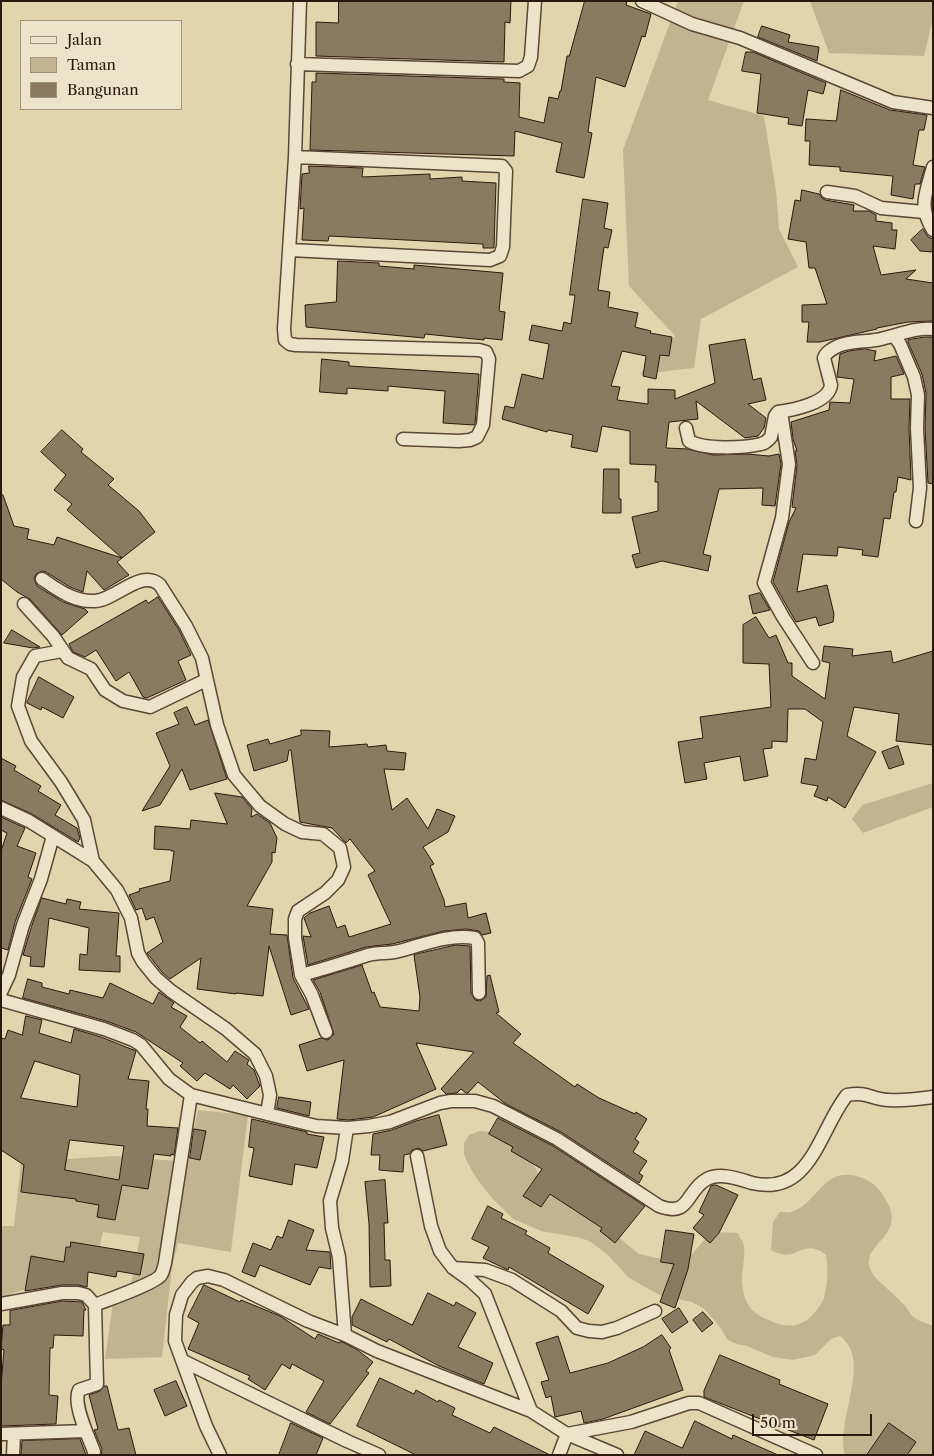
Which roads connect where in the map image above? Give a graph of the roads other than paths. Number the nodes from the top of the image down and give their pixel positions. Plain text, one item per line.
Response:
1 (300, 1) edge
2 (535, 1) edge
3 (642, 1) edge
4 (297, 64) junction
5 (933, 108) edge
6 (295, 157) junction
7 (933, 168) edge
8 (827, 192) dead end
9 (924, 212) junction
10 (933, 230) edge
11 (290, 250) junction
12 (933, 329) edge
13 (894, 336) junction
14 (781, 412) junction
15 (686, 428) dead end
16 (403, 439) dead end
17 (916, 521) dead end
18 (42, 579) dead end
19 (24, 604) dead end
20 (62, 651) junction
21 (813, 663) dead end
22 (206, 680) junction
23 (1, 808) edge
24 (54, 836) junction
25 (94, 861) junction
26 (301, 975) junction
27 (1, 992) edge
28 (479, 993) dead end
29 (1, 1000) edge
30 (326, 1032) dead end
31 (191, 1095) junction
32 (933, 1097) edge
33 (267, 1114) junction
34 (347, 1128) junction
35 (417, 1156) dead end
36 (453, 1268) junction
37 (1, 1304) edge
38 (95, 1305) junction
39 (655, 1311) dead end
40 (346, 1335) junction
41 (183, 1361) junction
42 (531, 1410) junction
43 (86, 1430) junction
44 (8, 1434) edge
45 (567, 1434) junction
46 (94, 1452) dead end
47 (614, 1454) edge
48 (13, 1455) edge
49 (220, 1455) edge
50 (379, 1455) edge
51 (559, 1455) edge
52 (816, 1455) edge

1 - 4 street
2 - 4 street
3 - 5 street
4 - 6 street
6 - 11 street
6 - 11 street
7 - 9 street
8 - 9 street
9 - 10 street
11 - 16 street
12 - 13 street
13 - 14 street
13 - 17 street
14 - 15 street
14 - 21 street
18 - 22 street
19 - 20 street
20 - 22 street
20 - 25 street
22 - 26 street
23 - 24 street
24 - 25 street
24 - 27 street
25 - 33 street
26 - 28 street
26 - 30 street
29 - 31 street
31 - 33 street
31 - 38 street
32 - 34 street
33 - 34 street
34 - 40 street
35 - 36 street
36 - 39 street
36 - 42 street
37 - 38 street
38 - 43 street
40 - 41 street
40 - 42 street
41 - 49 street
41 - 50 street
42 - 45 street
43 - 44 street
43 - 46 street
44 - 48 street
45 - 47 street
45 - 51 street
45 - 52 street

